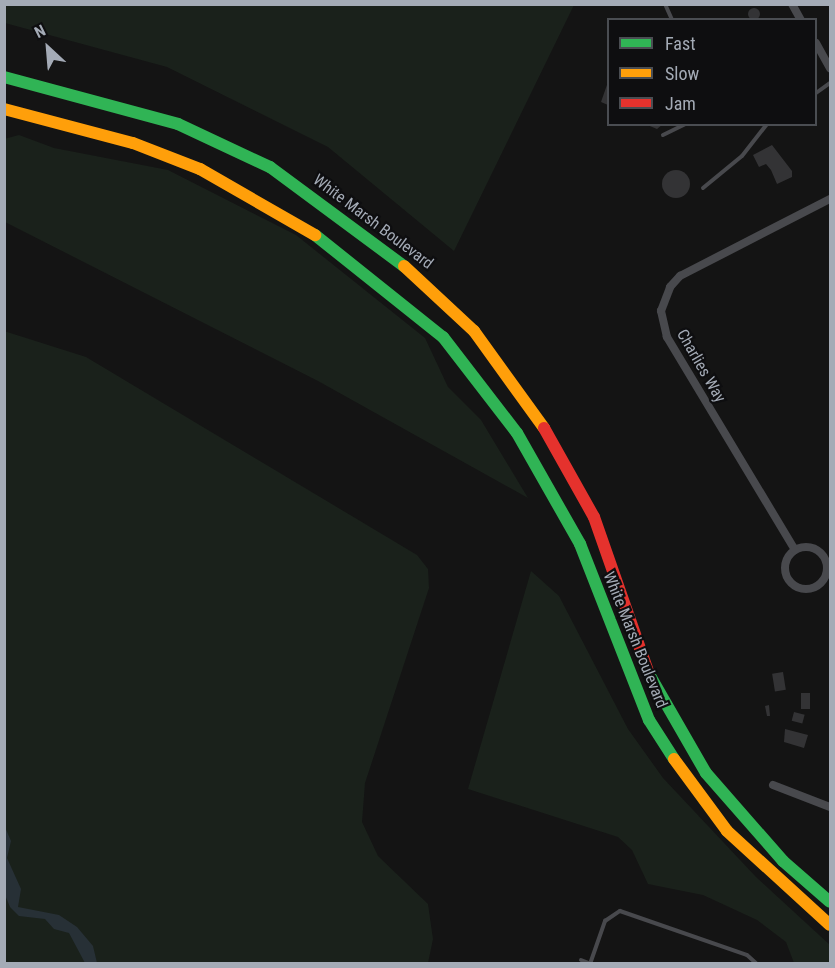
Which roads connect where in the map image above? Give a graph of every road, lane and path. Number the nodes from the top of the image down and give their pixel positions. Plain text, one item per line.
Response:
1 (665, 4) edge
2 (792, 4) edge
3 (671, 18) edge
4 (800, 18) edge
5 (817, 47) edge
6 (831, 68) edge
7 (4, 77) edge
8 (831, 84) edge
9 (817, 92) edge
10 (8, 110) edge
11 (682, 126) edge
12 (765, 126) edge
13 (663, 135) dead end
14 (703, 188) dead end
15 (831, 199) edge
16 (795, 550) junction
17 (773, 785) dead end
18 (831, 807) edge
19 (831, 902) edge
20 (831, 925) edge
21 (581, 960) dead end
22 (591, 963) edge
23 (757, 963) edge

1 - 3 lane
2 - 4 street
5 - 6 street
7 - 19 main road, White Marsh Boulevard
8 - 9 lane
10 - 20 main road, White Marsh Boulevard
11 - 13 lane
12 - 14 lane
15 - 16 street, Charlies Way
16 - 16 street
17 - 18 street
21 - 22 lane
22 - 23 lane

